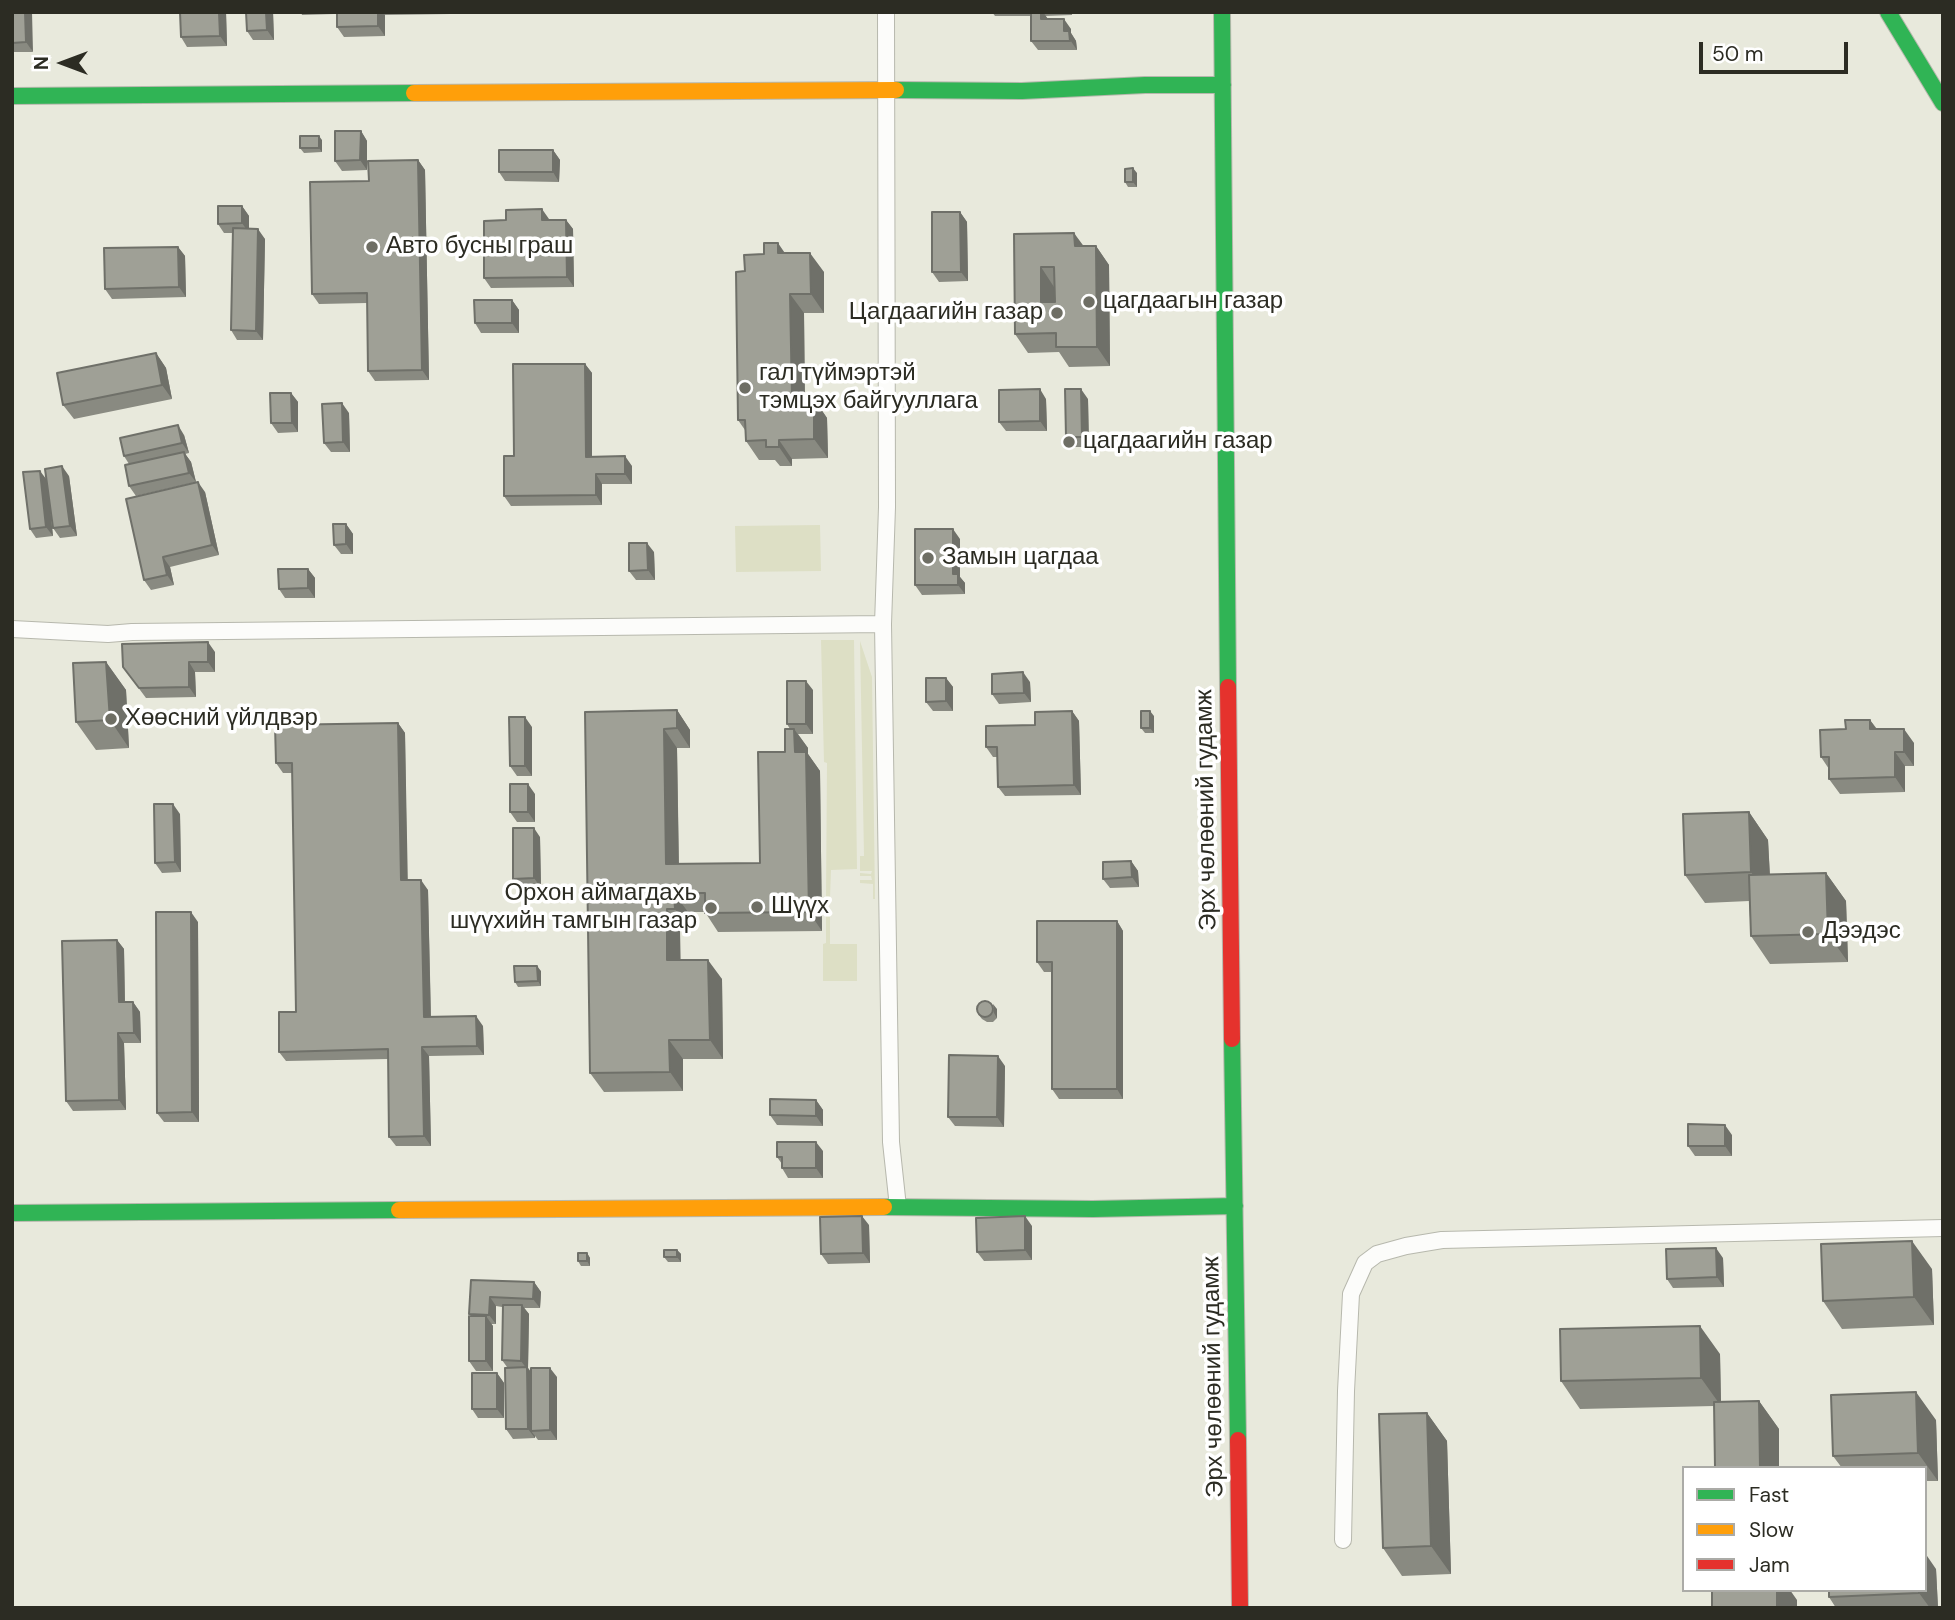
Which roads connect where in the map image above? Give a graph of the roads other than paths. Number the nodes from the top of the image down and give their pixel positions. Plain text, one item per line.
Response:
1 (886, 12) edge
2 (1222, 12) edge
3 (1888, 12) edge
4 (1223, 85) junction
5 (887, 90) junction
6 (12, 96) edge
7 (1943, 103) edge
8 (883, 624) junction
9 (12, 629) edge
10 (1235, 1206) junction
11 (898, 1207) junction
12 (12, 1213) edge
13 (1943, 1228) edge
14 (1343, 1540) dead end
15 (1240, 1608) edge

1 - 5 street
2 - 4 main road, Эрх чөлөөний гудамж
3 - 7 main road
4 - 5 main road
4 - 10 main road, Эрх чөлөөний гудамж
5 - 6 main road
5 - 8 street
8 - 9 street
8 - 11 street
10 - 11 main road
10 - 15 main road, Эрх чөлөөний гудамж
11 - 12 main road
13 - 14 street

